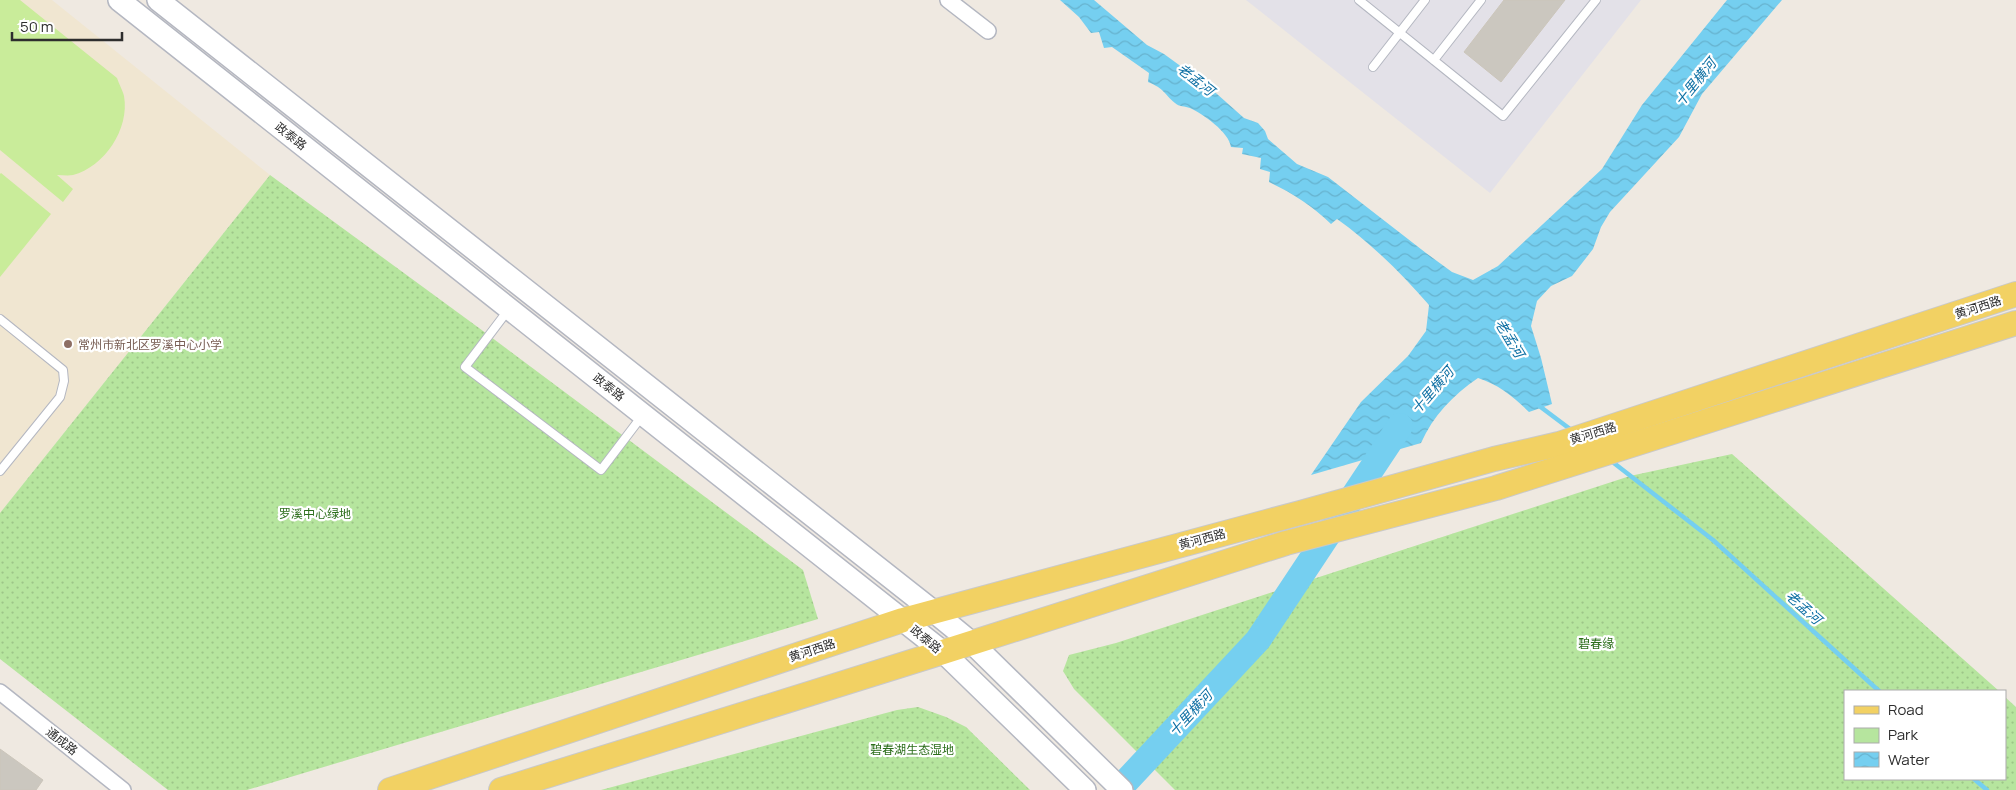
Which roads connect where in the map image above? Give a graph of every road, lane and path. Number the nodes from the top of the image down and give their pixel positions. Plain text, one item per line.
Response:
1 (119, 0) edge
2 (158, 0) edge
3 (948, 0) edge
4 (1359, 0) edge
5 (1425, 0) edge
6 (1481, 0) edge
7 (1596, 0) edge
8 (988, 31) dead end
9 (1399, 33) junction
10 (1434, 60) junction
11 (1373, 66) dead end
12 (2016, 294) edge
13 (509, 308) junction
14 (0, 320) edge
15 (2016, 323) edge
16 (643, 415) junction
17 (0, 471) edge
18 (933, 611) junction
19 (903, 620) junction
20 (972, 643) junction
21 (944, 652) junction
22 (0, 692) edge
23 (1083, 788) edge
24 (123, 790) edge
25 (390, 790) edge
26 (501, 790) edge
27 (1122, 790) edge

1 - 13 main road, 政泰路
2 - 18 main road, 政泰路
3 - 8 street
4 - 9 lane
5 - 9 lane
6 - 10 lane
7 - 10 lane
9 - 10 lane
9 - 11 lane
12 - 18 main road, 黄河西路
13 - 16 main road, 政泰路
13 - 16 lane
14 - 17 lane
15 - 20 main road, 黄河西路
16 - 19 main road, 政泰路
18 - 19 main road, 黄河西路
18 - 20 main road, 政泰路
19 - 21 main road, 政泰路
19 - 25 main road, 黄河西路
20 - 21 main road, 黄河西路
20 - 27 main road, 政泰路
21 - 23 main road, 政泰路
21 - 26 main road, 黄河西路
22 - 24 street, 通成路

